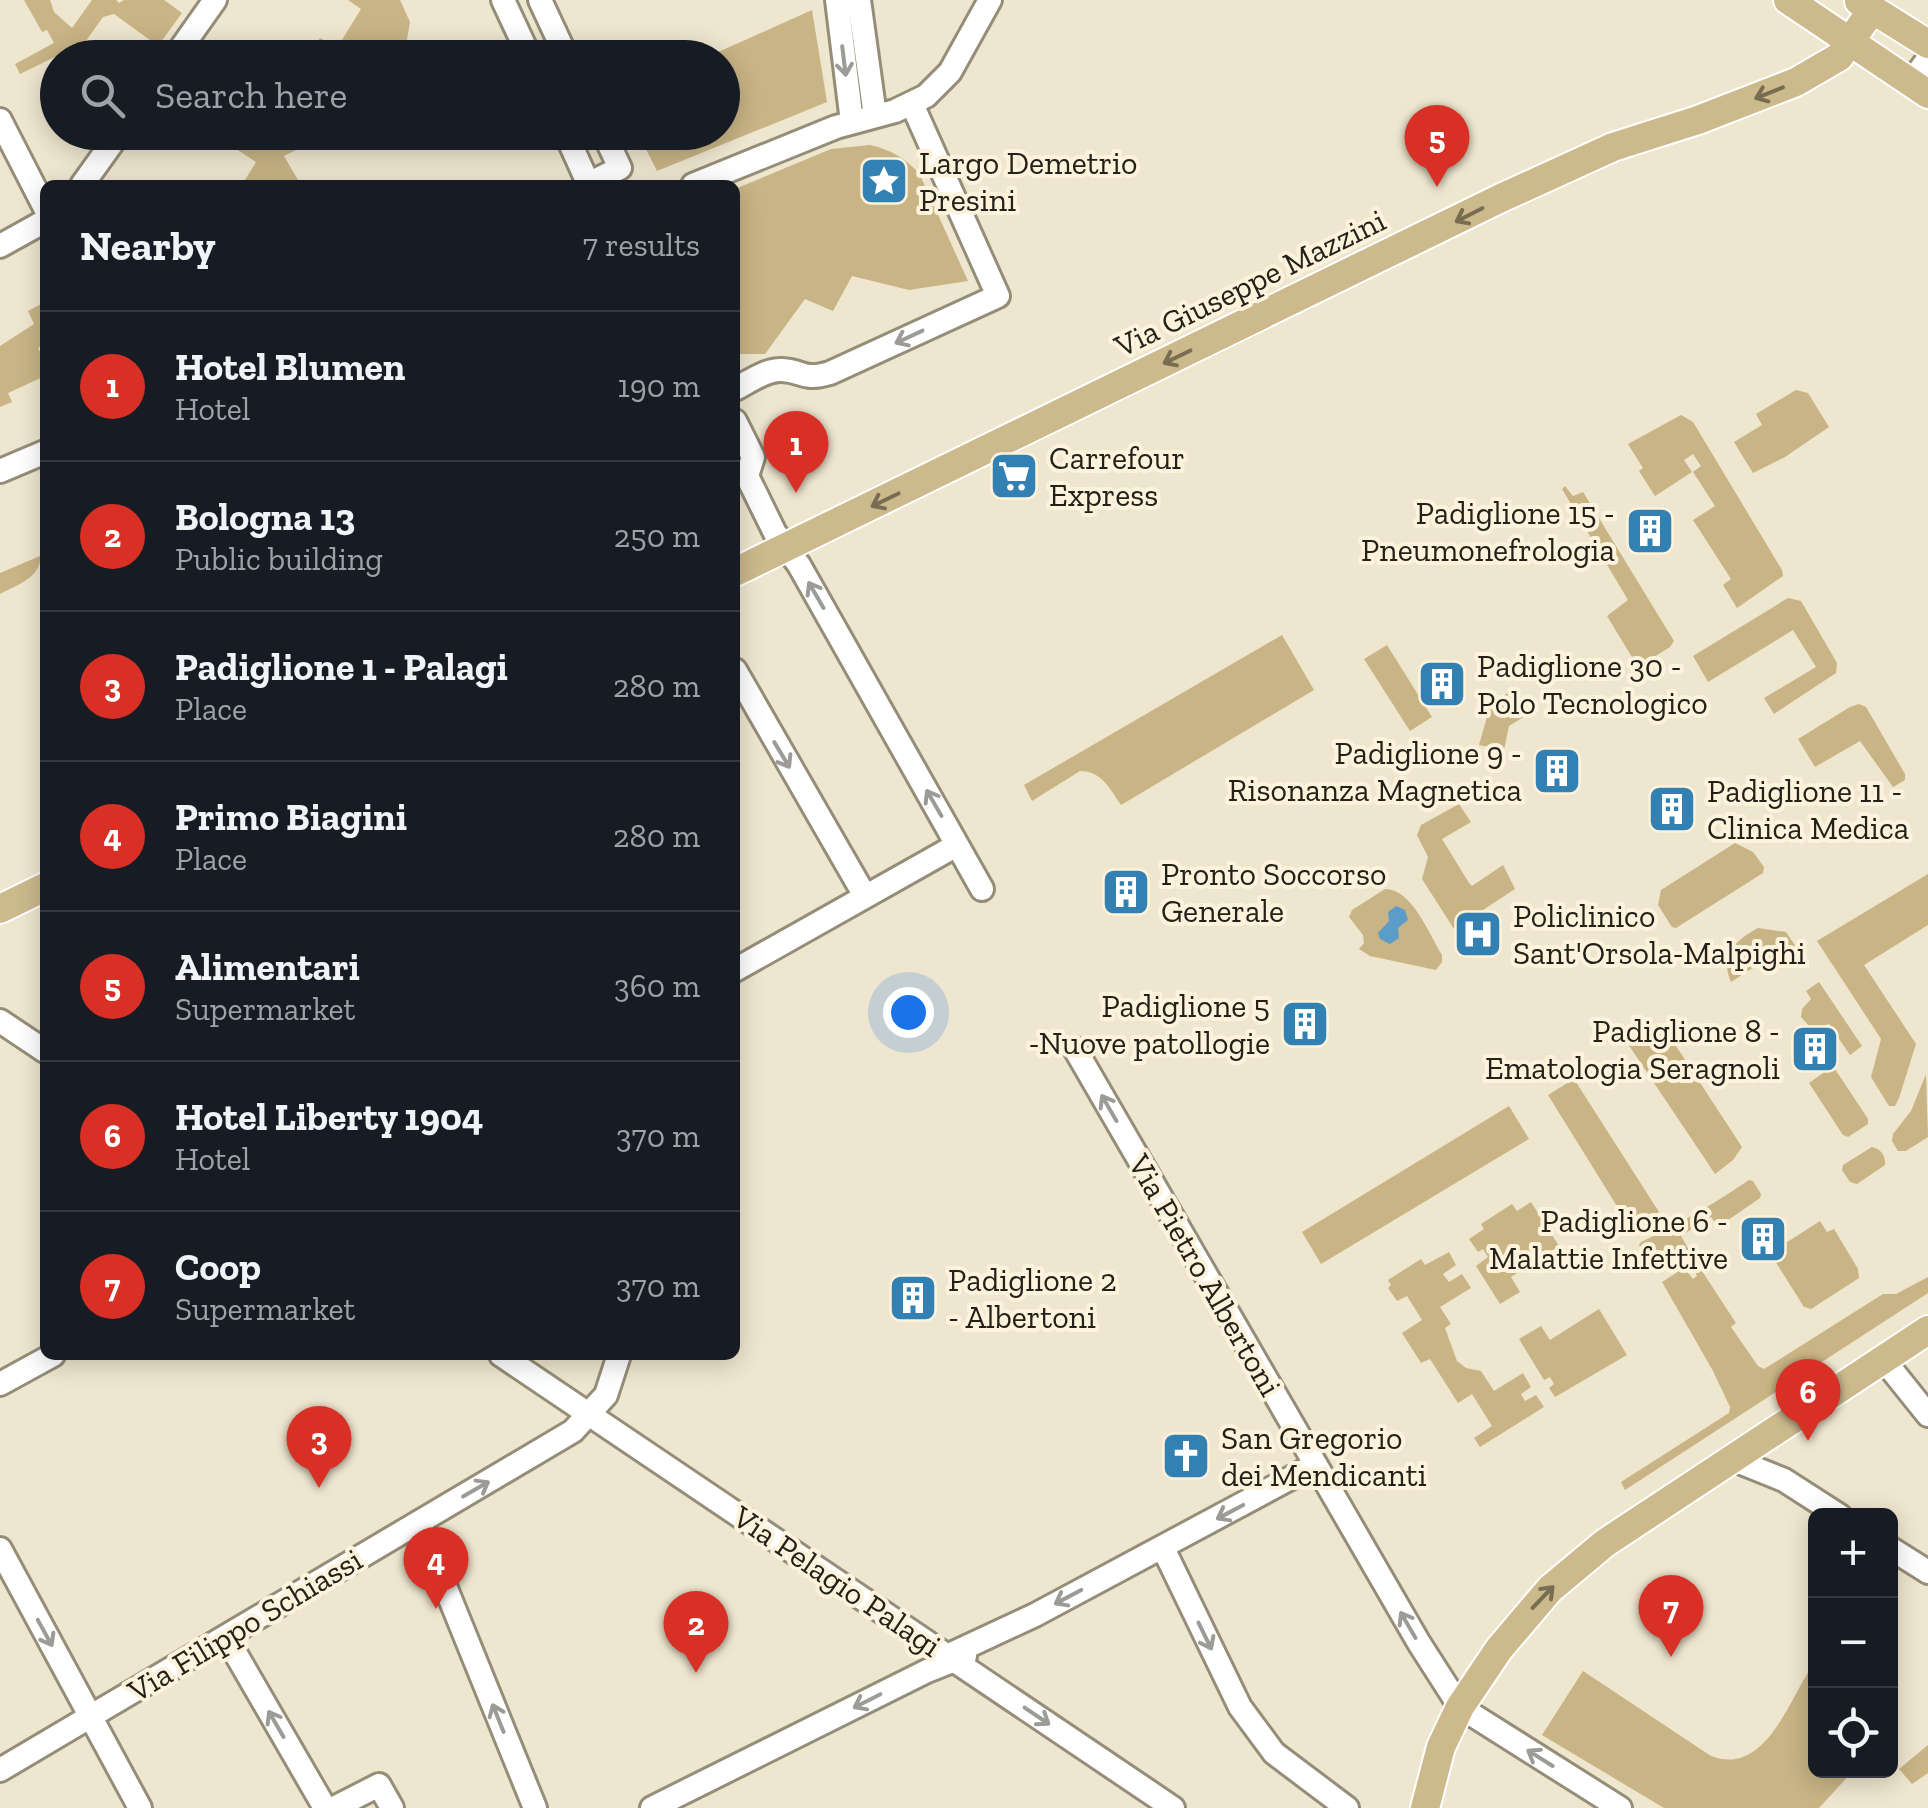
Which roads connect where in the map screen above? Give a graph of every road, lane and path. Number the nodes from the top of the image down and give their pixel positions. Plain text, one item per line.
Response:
1 (215, 0) edge
2 (503, 0) edge
3 (540, 0) edge
4 (837, 0) edge
5 (859, 0) edge
6 (990, 0) edge
7 (1788, 0) edge
8 (1870, 3) edge
9 (187, 40) edge
10 (522, 40) edge
11 (559, 40) edge
12 (1851, 42) junction
13 (1928, 44) edge
14 (1928, 59) edge
15 (1920, 88) edge
16 (912, 104) junction
17 (863, 119) junction
18 (0, 120) edge
19 (107, 150) edge
20 (572, 150) edge
21 (612, 150) edge
22 (86, 180) edge
23 (587, 180) edge
24 (598, 180) edge
25 (706, 180) edge
26 (40, 198) edge
27 (40, 225) edge
28 (0, 246) edge
29 (740, 386) edge
30 (740, 431) edge
31 (40, 454) edge
32 (0, 471) edge
33 (741, 473) edge
34 (787, 547) junction
35 (740, 570) edge
36 (740, 679) edge
37 (957, 845) junction
38 (982, 888) dead end
39 (40, 889) edge
40 (866, 896) junction
41 (0, 908) edge
42 (740, 967) edge
43 (0, 1021) edge
44 (40, 1048) edge
45 (1074, 1049) dead end
46 (1928, 1330) edge
47 (1883, 1359) junction
48 (44, 1360) edge
49 (508, 1360) edge
50 (618, 1360) edge
51 (0, 1384) edge
52 (590, 1415) junction
53 (1928, 1415) edge
54 (1775, 1431) junction
55 (1732, 1459) junction
56 (1315, 1465) junction
57 (1784, 1480) junction
58 (1828, 1508) edge
59 (419, 1522) junction
60 (1162, 1548) junction
61 (1898, 1552) edge
62 (4, 1565) edge
63 (1926, 1567) edge
64 (226, 1636) junction
65 (952, 1659) junction
66 (1460, 1707) junction
67 (91, 1716) junction
68 (0, 1770) edge
69 (140, 1808) edge
70 (325, 1808) edge
71 (334, 1808) edge
72 (392, 1808) edge
73 (535, 1808) edge
74 (652, 1808) edge
75 (1173, 1808) edge
76 (1347, 1808) edge
77 (1426, 1808) edge
78 (1620, 1808) edge

1 - 9 street
2 - 10 street
3 - 11 street
4 -> 17 street
5 - 17 street
6 - 16 street
7 - 12 main road
8 - 12 main road, Via Giuseppe Mazzini
8 - 13 main road
12 - 15 main road
12 -> 34 main road, Via Giuseppe Mazzini
14 - 15 street
16 - 17 street
16 -> 29 street
17 - 25 street
18 - 26 street
19 - 22 street
20 - 23 street
21 - 24 street
27 - 28 street
30 - 33 street
31 - 32 street
33 - 34 street
34 - 35 main road, Via Giuseppe Mazzini
37 -> 34 street
36 -> 40 street
37 - 38 street
37 - 40 street
39 - 41 main road
40 - 42 street
43 - 44 street
56 -> 45 street, Via Pietro Albertoni
46 - 47 main road
47 - 53 street
47 - 54 main road
48 - 51 street
49 - 52 street, Via Pelagio Palagi
50 - 52 street
59 -> 52 street, Via Filippo Schiassi
52 - 65 street, Via Pelagio Palagi
54 - 55 main road
54 - 57 street
55 - 57 street
66 -> 55 main road
56 -> 60 street
66 -> 56 street, Via Pietro Albertoni
57 - 58 street
59 - 64 street, Via Filippo Schiassi
73 -> 59 street
60 -> 65 street
60 -> 76 street
61 - 63 street
62 -> 67 street
64 - 67 street, Via Filippo Schiassi
70 -> 64 street
65 -> 74 street
65 -> 75 street, Via Pelagio Palagi
66 - 77 main road
78 -> 66 street
67 - 68 street, Via Filippo Schiassi
67 - 69 street
71 - 72 street

